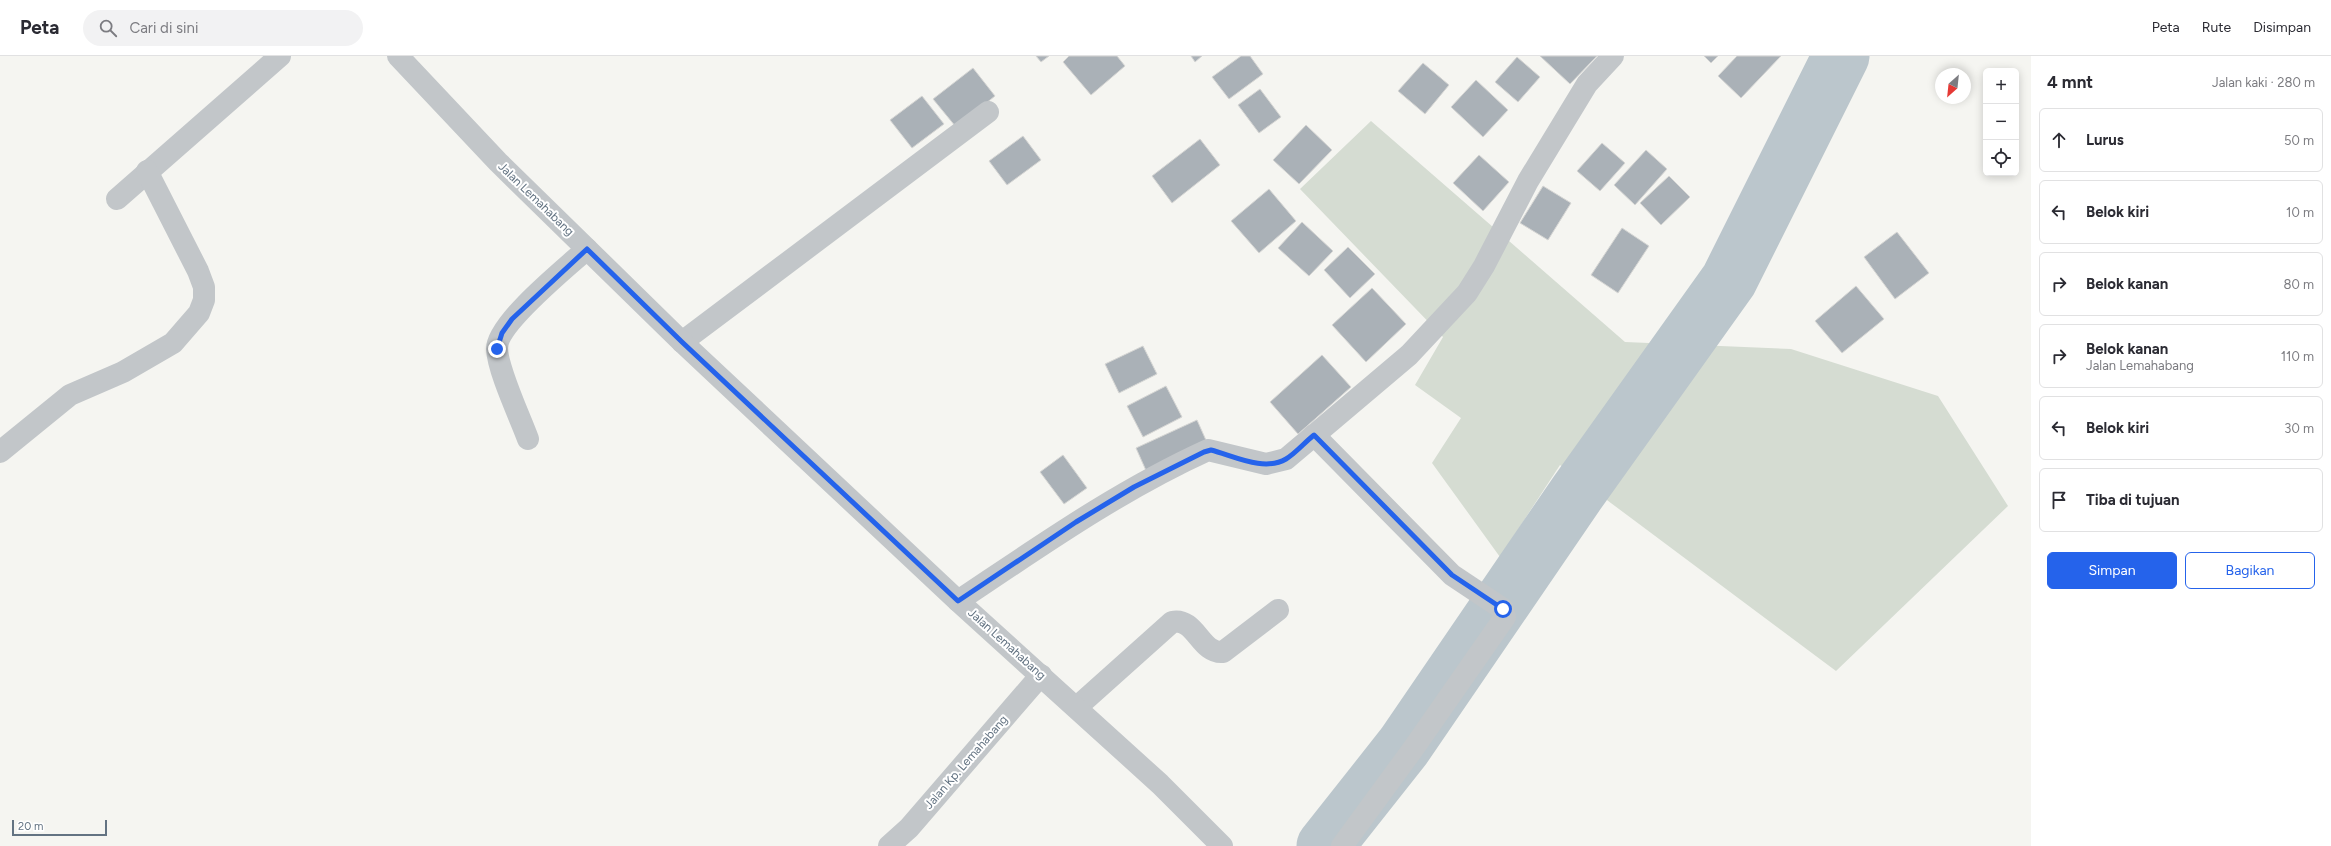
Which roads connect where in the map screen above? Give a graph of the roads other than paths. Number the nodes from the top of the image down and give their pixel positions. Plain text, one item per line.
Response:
1 (280, 56) edge
2 (398, 56) edge
3 (1613, 56) edge
4 (988, 112) dead end
5 (147, 171) junction
6 (117, 199) dead end
7 (587, 249) junction
8 (682, 342) junction
9 (1314, 435) junction
10 (528, 439) dead end
11 (0, 452) edge
12 (958, 601) junction
13 (1278, 610) dead end
14 (1041, 675) junction
15 (1077, 707) junction
16 (889, 846) edge
17 (1222, 846) edge
18 (1342, 846) edge

1 - 5 street
2 - 7 street, Jalan Lemahabang
3 - 9 street
4 - 8 street
5 - 6 street
5 - 11 street
7 - 8 street, Jalan Lemahabang
7 - 10 street
8 - 12 street, Jalan Lemahabang
9 - 12 street
9 - 18 street
12 - 14 street, Jalan Lemahabang
13 - 15 street
14 - 15 street, Jalan Lemahabang
14 - 16 street, Jalan Kp. Lemahabang
15 - 17 street, Jalan Lemahabang

